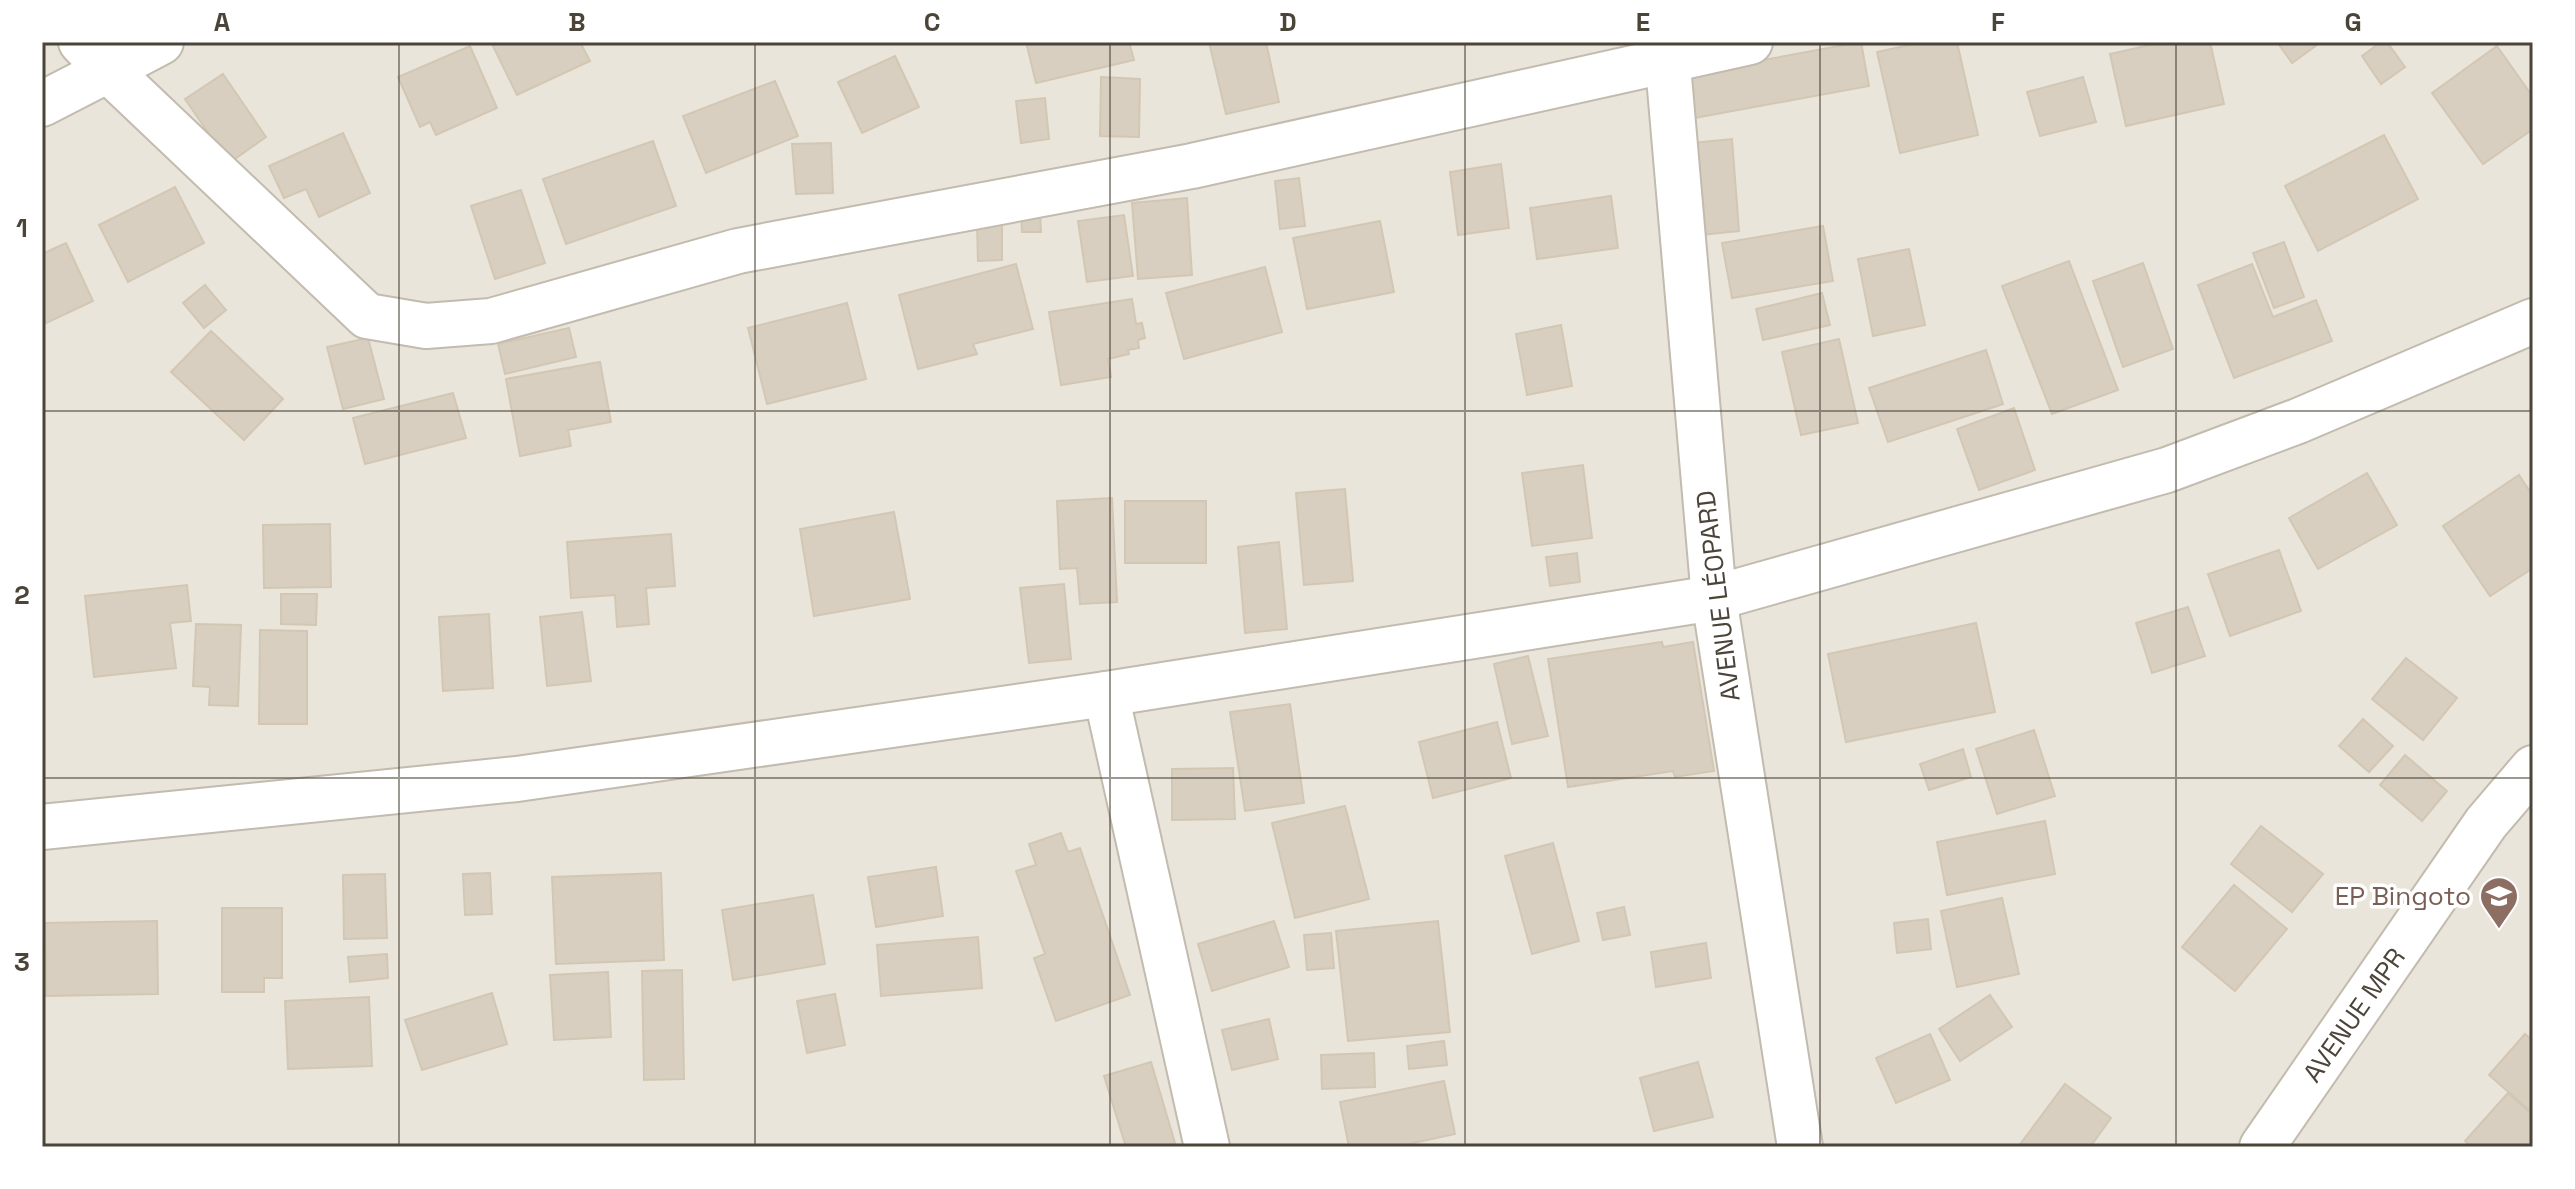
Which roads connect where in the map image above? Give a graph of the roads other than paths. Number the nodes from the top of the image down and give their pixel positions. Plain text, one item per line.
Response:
1 (161, 42) edge
2 (1750, 42) edge
3 (1667, 51) edge
4 (94, 56) edge
5 (42, 104) edge
6 (2533, 321) edge
7 (1714, 598) junction
8 (1106, 694) junction
9 (2533, 768) edge
10 (42, 827) edge
11 (1207, 1147) edge
12 (1800, 1147) edge
13 (2262, 1147) edge

1 - 4 street
2 - 3 street
3 - 4 street
3 - 7 street, AVENUE LÉOPARD
4 - 5 street
6 - 7 street
7 - 8 street
7 - 12 street, AVENUE LÉOPARD
8 - 10 street
8 - 11 street
9 - 13 street, AVENUE MPR

